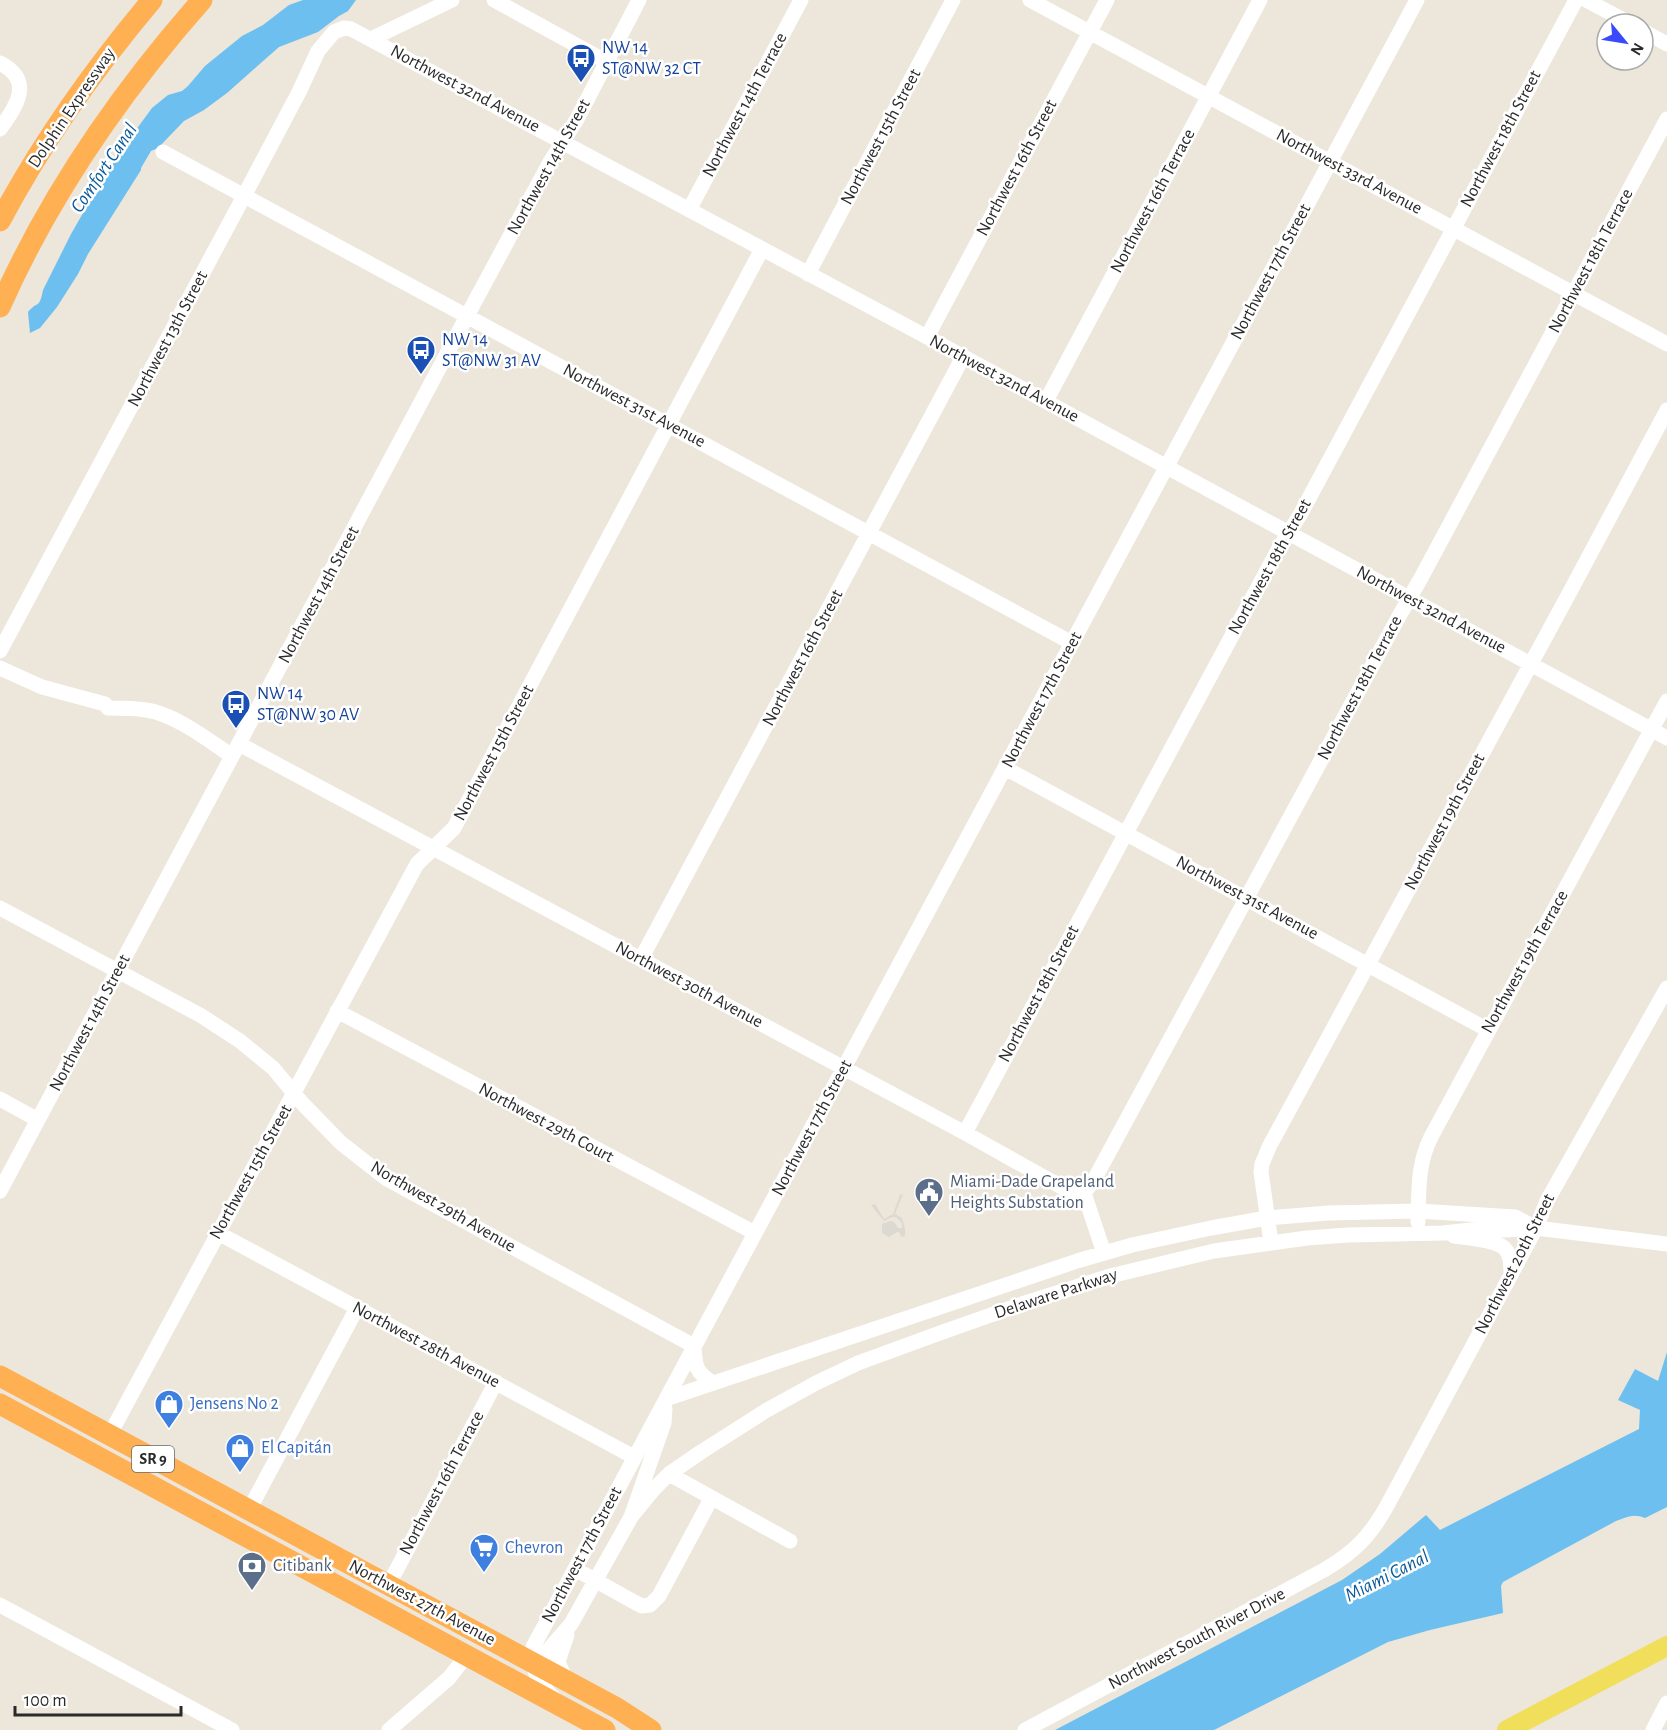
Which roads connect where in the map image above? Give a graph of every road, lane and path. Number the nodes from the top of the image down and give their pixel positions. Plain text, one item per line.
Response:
1 (152, 0) edge
2 (202, 0) edge
3 (452, 0) edge
4 (494, 0) edge
5 (639, 0) edge
6 (801, 0) edge
7 (953, 0) edge
8 (1030, 0) edge
9 (1107, 0) edge
10 (1260, 0) edge
11 (1417, 0) edge
12 (1576, 0) edge
13 (1586, 0) edge
14 (1608, 12) edge
15 (405, 22) junction
16 (338, 30) joint
17 (1089, 32) junction
18 (371, 39) junction
19 (402, 55) junction
20 (607, 62) junction
21 (0, 63) edge
22 (1209, 96) junction
23 (1667, 119) edge
24 (0, 129) edge
25 (563, 142) junction
26 (162, 152) dead end
27 (1330, 162) junction
28 (244, 196) junction
29 (689, 210) junction
30 (0, 221) edge
31 (1453, 228) junction
32 (762, 249) junction
33 (808, 274) junction
34 (1573, 294) junction
35 (0, 307) edge
36 (468, 316) junction
37 (927, 337) junction
38 (1667, 344) edge
39 (963, 357) junction
40 (1046, 401) junction
41 (1667, 410) edge
42 (669, 426) junction
43 (1167, 468) junction
44 (870, 533) junction
45 (1288, 533) junction
46 (1409, 599) junction
47 (1072, 643) junction
48 (0, 651) edge
49 (1531, 664) junction
50 (0, 668) edge
51 (1667, 701) edge
52 (1652, 730) junction
53 (1667, 738) edge
54 (236, 750) junction
55 (1005, 768) junction
56 (1126, 833) junction
57 (433, 848) junction
58 (1246, 898) junction
59 (0, 908) edge
60 (641, 959) junction
61 (1368, 964) junction
62 (117, 972) junction
63 (1667, 988) edge
64 (337, 1011) junction
65 (1488, 1030) junction
66 (844, 1069) junction
67 (294, 1093) junction
68 (0, 1099) edge
69 (38, 1120) junction
70 (964, 1133) junction
71 (0, 1191) edge
72 (1084, 1193) junction
73 (1418, 1211) junction
74 (1267, 1218) junction
75 (1536, 1228) junction
76 (218, 1233) junction
77 (755, 1233) junction
78 (1443, 1233) junction
79 (1418, 1234) junction
80 (1271, 1243) junction
81 (1667, 1244) edge
82 (1104, 1253) junction
83 (1511, 1274) junction
84 (357, 1308) junction
85 (694, 1346) junction
86 (0, 1376) edge
87 (496, 1382) junction
88 (713, 1383) junction
89 (666, 1400) junction
90 (0, 1404) edge
91 (109, 1436) junction
92 (634, 1457) junction
93 (669, 1474) junction
94 (711, 1498) junction
95 (249, 1510) junction
96 (631, 1517) junction
97 (212, 1518) junction
98 (281, 1528) junction
99 (250, 1538) junction
100 (1364, 1540) joint
101 (790, 1541) dead end
102 (575, 1569) junction
103 (596, 1581) junction
104 (388, 1584) junction
105 (355, 1595) junction
106 (0, 1605) edge
107 (571, 1624) junction
108 (1667, 1646) edge
109 (466, 1656) junction
110 (532, 1663) junction
111 (493, 1670) junction
112 (564, 1680) junction
113 (1667, 1703) edge
114 (564, 1708) junction
115 (649, 1728) edge
116 (232, 1730) edge
117 (390, 1730) edge
118 (605, 1730) edge
119 (1025, 1730) edge
120 (1507, 1730) edge
121 (1653, 1730) edge

1 - 30 highway, Dolphin Expressway
2 - 35 highway, Dolphin Expressway
3 - 15 street
4 - 20 street
5 - 20 street, Northwest 14th Street
6 - 29 street, Northwest 14th Terrace
7 - 33 street, Northwest 15th Street
8 - 17 street, Northwest 33rd Avenue
9 - 17 street, Northwest 16th Street
10 - 22 street, Northwest 16th Terrace
11 - 27 street, Northwest 17th Street
12 - 31 street, Northwest 18th Street
13 - 14 street
15 - 18 street
15 - 19 street
16 - 18 street, Northwest 32nd Avenue
16 - 28 street, Northwest 13th Street
17 - 22 street, Northwest 33rd Avenue
17 - 37 street, Northwest 16th Street
18 - 19 street, Northwest 32nd Avenue
19 - 25 street, Northwest 32nd Avenue
20 - 25 street, Northwest 14th Street
21 - 24 street
22 - 27 street, Northwest 33rd Avenue
22 - 40 street, Northwest 16th Terrace
23 - 34 street, Northwest 18th Terrace
25 - 29 street, Northwest 32nd Avenue
25 - 36 street, Northwest 14th Street
26 - 28 street, Northwest 31st Avenue
27 - 31 street, Northwest 33rd Avenue
27 - 43 street, Northwest 17th Street
28 - 36 street, Northwest 31st Avenue
28 - 48 street, Northwest 13th Street
29 - 32 street, Northwest 32nd Avenue
31 - 34 street, Northwest 33rd Avenue
31 - 45 street, Northwest 18th Street
32 - 33 street, Northwest 32nd Avenue
32 - 42 street, Northwest 15th Street
33 - 37 street, Northwest 32nd Avenue
34 - 38 street, Northwest 33rd Avenue
34 - 46 street, Northwest 18th Terrace
36 - 42 street, Northwest 31st Avenue
36 - 54 street, Northwest 14th Street
37 - 39 street, Northwest 32nd Avenue
39 - 40 street, Northwest 32nd Avenue
39 - 44 street, Northwest 16th Street
40 - 43 street, Northwest 32nd Avenue
41 - 49 street, Northwest 19th Street
42 - 44 street, Northwest 31st Avenue
42 - 57 street, Northwest 15th Street
43 - 45 street, Northwest 32nd Avenue
43 - 47 street, Northwest 17th Street
44 - 47 street, Northwest 31st Avenue
44 - 60 street, Northwest 16th Street
45 - 46 street, Northwest 32nd Avenue
45 - 56 street, Northwest 18th Street
46 - 49 street, Northwest 32nd Avenue
46 - 58 street, Northwest 18th Terrace
47 - 55 street, Northwest 17th Street
49 - 52 street, Northwest 32nd Avenue
49 - 61 street, Northwest 19th Street
50 - 54 street, Northwest 30th Avenue
51 - 52 street, Northwest 19th Terrace
52 - 53 street, Northwest 32nd Avenue
52 - 65 street, Northwest 19th Terrace
54 - 57 street, Northwest 30th Avenue
54 - 62 street, Northwest 14th Street
55 - 56 street, Northwest 31st Avenue
55 - 66 street, Northwest 17th Street
56 - 58 street, Northwest 31st Avenue
56 - 70 street, Northwest 18th Street
57 - 60 street, Northwest 30th Avenue
57 - 64 street, Northwest 15th Street
58 - 61 street, Northwest 31st Avenue
58 - 72 street, Northwest 18th Terrace
59 - 62 street, Northwest 29th Avenue
60 - 66 street, Northwest 30th Avenue
61 - 65 street, Northwest 31st Avenue
61 - 74 street, Northwest 19th Street
62 - 67 street, Northwest 29th Avenue
62 - 69 street, Northwest 14th Street
63 - 75 street, Northwest 20th Street
64 - 67 street, Northwest 15th Street
64 - 77 street, Northwest 29th Court
65 - 73 street, Northwest 19th Terrace
66 - 70 street, Northwest 30th Avenue
66 - 77 street, Northwest 17th Street
67 - 76 street, Northwest 15th Street
67 - 85 street, Northwest 29th Avenue
68 - 69 street
69 - 71 street, Northwest 14th Street
70 - 72 street, Northwest 30th Avenue
72 - 82 street
73 - 74 street, Delaware Parkway
73 - 75 street, Delaware Parkway
73 - 79 street, Northwest 19th Terrace
74 - 80 street, Northwest 19th Street
74 - 82 street, Delaware Parkway
75 - 78 street, Delaware Parkway
75 - 81 street, Delaware Parkway
75 - 83 street, Northwest 20th Street
76 - 84 street, Northwest 28th Avenue
76 - 91 street, Northwest 15th Street
77 - 85 street, Northwest 17th Street
78 - 79 street, Delaware Parkway
78 - 83 street
79 - 80 street, Delaware Parkway
80 - 93 street, Delaware Parkway
82 - 88 street, Delaware Parkway
83 - 100 street, Northwest 20th Street
84 - 87 street, Northwest 28th Avenue
84 - 95 street
85 - 88 street
85 - 89 street, Northwest 17th Street
86 - 91 highway, Northwest 27th Avenue / SR 9
87 - 92 street, Northwest 28th Avenue
87 - 104 street, Northwest 16th Terrace
88 - 89 street, Delaware Parkway
89 - 92 street, Northwest 17th Street
89 - 96 street, Northwest 17th Street
90 - 97 highway, Northwest 27th Avenue / SR 9
91 - 95 highway, Northwest 27th Avenue / SR 9
92 - 102 street, Northwest 17th Street
93 - 94 street
93 - 96 street, Delaware Parkway
94 - 101 street
94 - 103 street
95 - 97 highway
95 - 98 highway, Northwest 27th Avenue / SR 9
96 - 103 street, Northwest 17th Street
97 - 99 highway, Northwest 27th Avenue / SR 9
98 - 99 highway
98 - 104 highway, Northwest 27th Avenue / SR 9
99 - 105 highway, Northwest 27th Avenue / SR 9
100 - 119 street, Northwest South River Drive
102 - 103 street
102 - 110 street, Northwest 17th Street
103 - 107 street, Northwest 17th Street
104 - 105 highway
104 - 110 highway, Northwest 27th Avenue / SR 9
105 - 109 highway, Northwest 27th Avenue / SR 9
106 - 116 street
107 - 110 street
107 - 112 street
108 - 120 main road
109 - 111 highway, Northwest 27th Avenue / SR 9
109 - 117 street
110 - 111 highway
110 - 112 highway, Northwest 27th Avenue / SR 9
110 - 114 street
111 - 114 highway, Northwest 27th Avenue / SR 9
112 - 115 highway, Northwest 27th Avenue / SR 9
113 - 121 street
114 - 118 highway, Northwest 27th Avenue / SR 9

